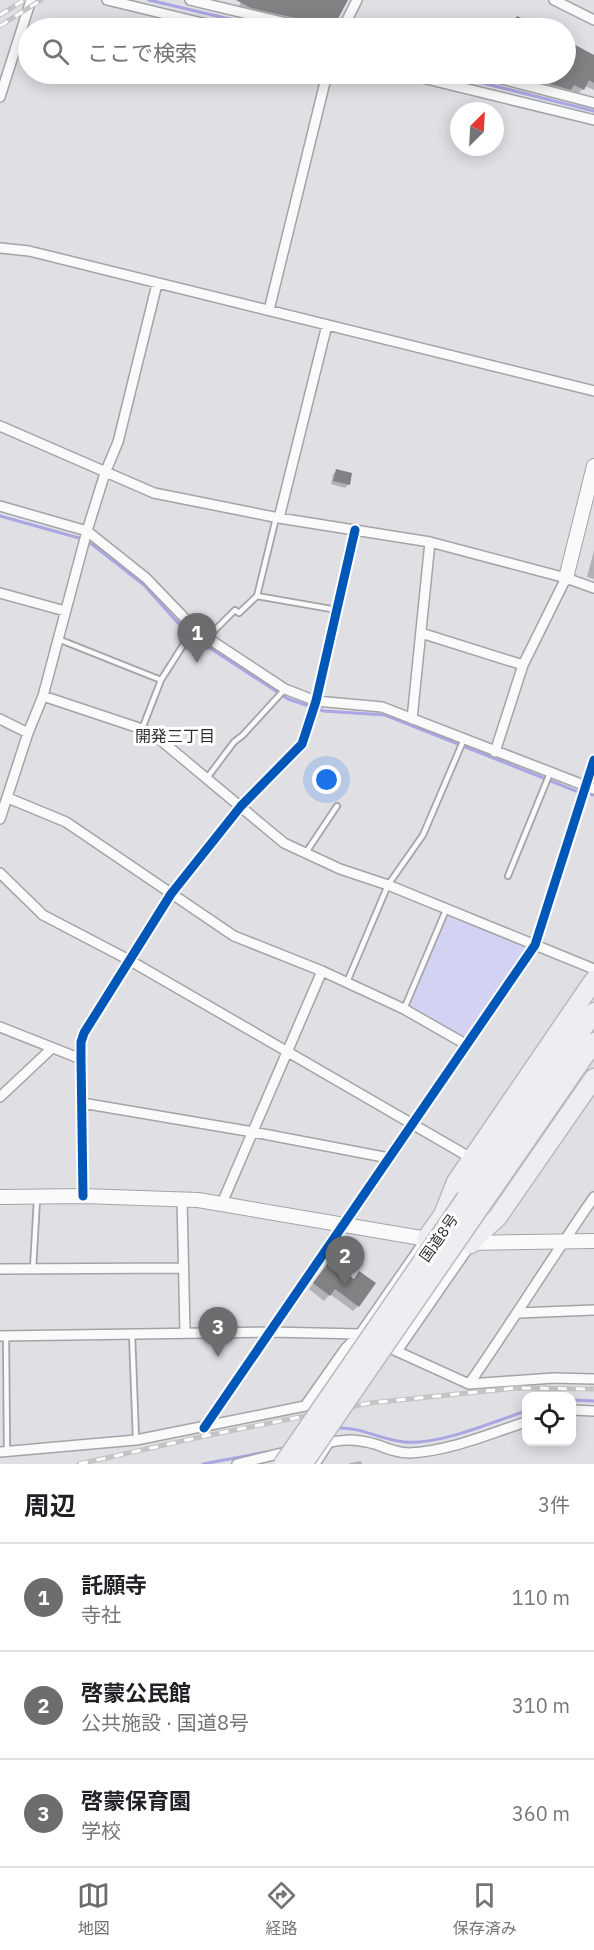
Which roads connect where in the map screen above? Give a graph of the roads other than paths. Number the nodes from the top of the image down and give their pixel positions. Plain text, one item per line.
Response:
1 (31, 0) edge
2 (107, 0) edge
3 (190, 0) edge
4 (357, 0) edge
5 (554, 0) edge
6 (25, 18) edge
7 (182, 18) edge
8 (265, 18) edge
9 (348, 18) edge
10 (594, 20) edge
11 (18, 41) edge
12 (325, 84) edge
13 (447, 84) edge
14 (521, 84) edge
15 (0, 97) edge
16 (594, 103) edge
17 (594, 120) edge
18 (0, 248) edge
19 (157, 284) junction
20 (269, 310) junction
21 (327, 325) junction
22 (594, 391) edge
23 (0, 426) edge
24 (594, 466) edge
25 (105, 473) junction
26 (0, 506) edge
27 (278, 518) junction
28 (355, 530) junction
29 (87, 531) junction
30 (430, 542) junction
31 (566, 578) junction
32 (594, 588) edge
33 (0, 593) edge
34 (257, 596) junction
35 (337, 610) junction
36 (65, 611) junction
37 (194, 628) junction
38 (421, 633) junction
39 (207, 638) junction
40 (58, 639) junction
41 (523, 665) junction
42 (161, 680) junction
43 (285, 689) junction
44 (43, 696) junction
45 (316, 701) junction
46 (0, 719) edge
47 (412, 719) junction
48 (142, 729) junction
49 (28, 733) junction
50 (464, 739) junction
51 (495, 752) junction
52 (594, 760) edge
53 (550, 773) junction
54 (207, 778) junction
55 (590, 788) edge
56 (8, 798) junction
57 (241, 806) junction
58 (337, 806) dead end
59 (0, 819) edge
60 (305, 854) junction
61 (0, 873) edge
62 (508, 876) dead end
63 (388, 885) junction
64 (171, 894) junction
65 (446, 909) junction
66 (535, 945) junction
67 (129, 960) junction
68 (594, 969) edge
69 (322, 971) junction
70 (594, 980) edge
71 (346, 983) junction
72 (404, 1009) junction
73 (594, 1012) edge
74 (0, 1027) edge
75 (594, 1042) edge
76 (467, 1045) junction
77 (51, 1048) junction
78 (288, 1051) junction
79 (81, 1059) junction
80 (592, 1074) edge
81 (0, 1097) edge
82 (82, 1104) junction
83 (412, 1125) junction
84 (253, 1132) junction
85 (389, 1158) junction
86 (471, 1158) junction
87 (37, 1196) junction
88 (83, 1196) junction
89 (0, 1197) edge
90 (594, 1197) edge
91 (182, 1199) junction
92 (222, 1203) junction
93 (473, 1203) junction
94 (343, 1226) junction
95 (426, 1239) junction
96 (594, 1241) edge
97 (563, 1242) junction
98 (471, 1244) junction
99 (183, 1268) junction
100 (0, 1269) edge
101 (33, 1269) junction
102 (594, 1310) edge
103 (518, 1313) junction
104 (271, 1332) junction
105 (185, 1333) junction
106 (132, 1334) junction
107 (360, 1334) junction
108 (3, 1336) edge
109 (397, 1351) junction
110 (594, 1379) edge
111 (469, 1384) junction
112 (576, 1410) edge
113 (594, 1411) edge
114 (522, 1423) edge
115 (204, 1428) junction
116 (136, 1440) junction
117 (329, 1442) junction
118 (3, 1452) edge
119 (243, 1463) edge
120 (283, 1464) edge
121 (303, 1464) edge
122 (315, 1464) edge

1 - 6 street
2 - 7 street
3 - 8 street
4 - 9 street
5 - 10 street
11 - 15 street
12 - 20 street
13 - 17 street
14 - 16 street
18 - 19 street
19 - 20 street
19 - 25 street
20 - 21 street
21 - 22 street
21 - 27 street
23 - 25 street
24 - 31 street
25 - 27 street
25 - 29 street
26 - 29 street
27 - 28 street
27 - 34 lane
28 - 30 street
28 - 35 street
29 - 36 street
29 - 37 street
30 - 31 street
30 - 38 street
31 - 32 street
31 - 41 street
33 - 36 street
34 - 35 lane
34 - 39 lane
35 - 45 street
36 - 40 street
37 - 39 street
37 - 42 lane
38 - 41 street
38 - 47 street
39 - 43 street
40 - 42 lane
40 - 44 street
41 - 51 street
42 - 48 lane
43 - 45 street
43 - 54 lane
44 - 48 street
44 - 49 street
45 - 47 street
45 - 57 street
46 - 49 street
47 - 50 street
48 - 54 street
49 - 56 street
50 - 51 street
50 - 63 lane
51 - 53 street
52 - 55 street
53 - 55 street
53 - 62 lane
54 - 57 street
55 - 66 street
56 - 59 street
56 - 64 street
57 - 60 street
57 - 64 street
58 - 60 lane
60 - 63 street
61 - 67 street
63 - 65 street
63 - 71 lane
64 - 67 street
64 - 69 street
65 - 66 street
65 - 72 lane
66 - 68 street
66 - 76 street
67 - 78 street
67 - 79 street
69 - 71 street
69 - 78 street
70 - 86 highway
71 - 72 street
72 - 76 street
73 - 93 highway, 国道8号
74 - 77 street
75 - 93 highway, 国道8号
76 - 83 street
77 - 79 street
77 - 81 street
78 - 83 street
78 - 84 street
79 - 82 street
80 - 98 highway
82 - 84 street
82 - 88 street
83 - 85 street
83 - 86 street
84 - 85 street
84 - 92 street
85 - 94 street
86 - 95 highway
87 - 88 street
87 - 89 street
87 - 101 lane
88 - 91 street
90 - 97 street
91 - 92 street
91 - 99 street
92 - 94 street
93 - 120 highway, 国道8号, bridge
93 - 121 highway, 国道8号, bridge
94 - 95 street
94 - 104 street
95 - 98 street
95 - 107 street
96 - 97 street
97 - 98 street
97 - 103 street
98 - 109 street
99 - 101 street
99 - 105 street
100 - 101 street
102 - 103 street
103 - 111 street
104 - 105 street
104 - 107 street
104 - 115 street
105 - 106 street
106 - 108 street
106 - 116 lane
107 - 109 street
107 - 115 street
108 - 118 lane
109 - 111 street
110 - 111 street
112 - 113 street
114 - 117 street
115 - 116 street
116 - 118 street
117 - 119 street
117 - 122 street

